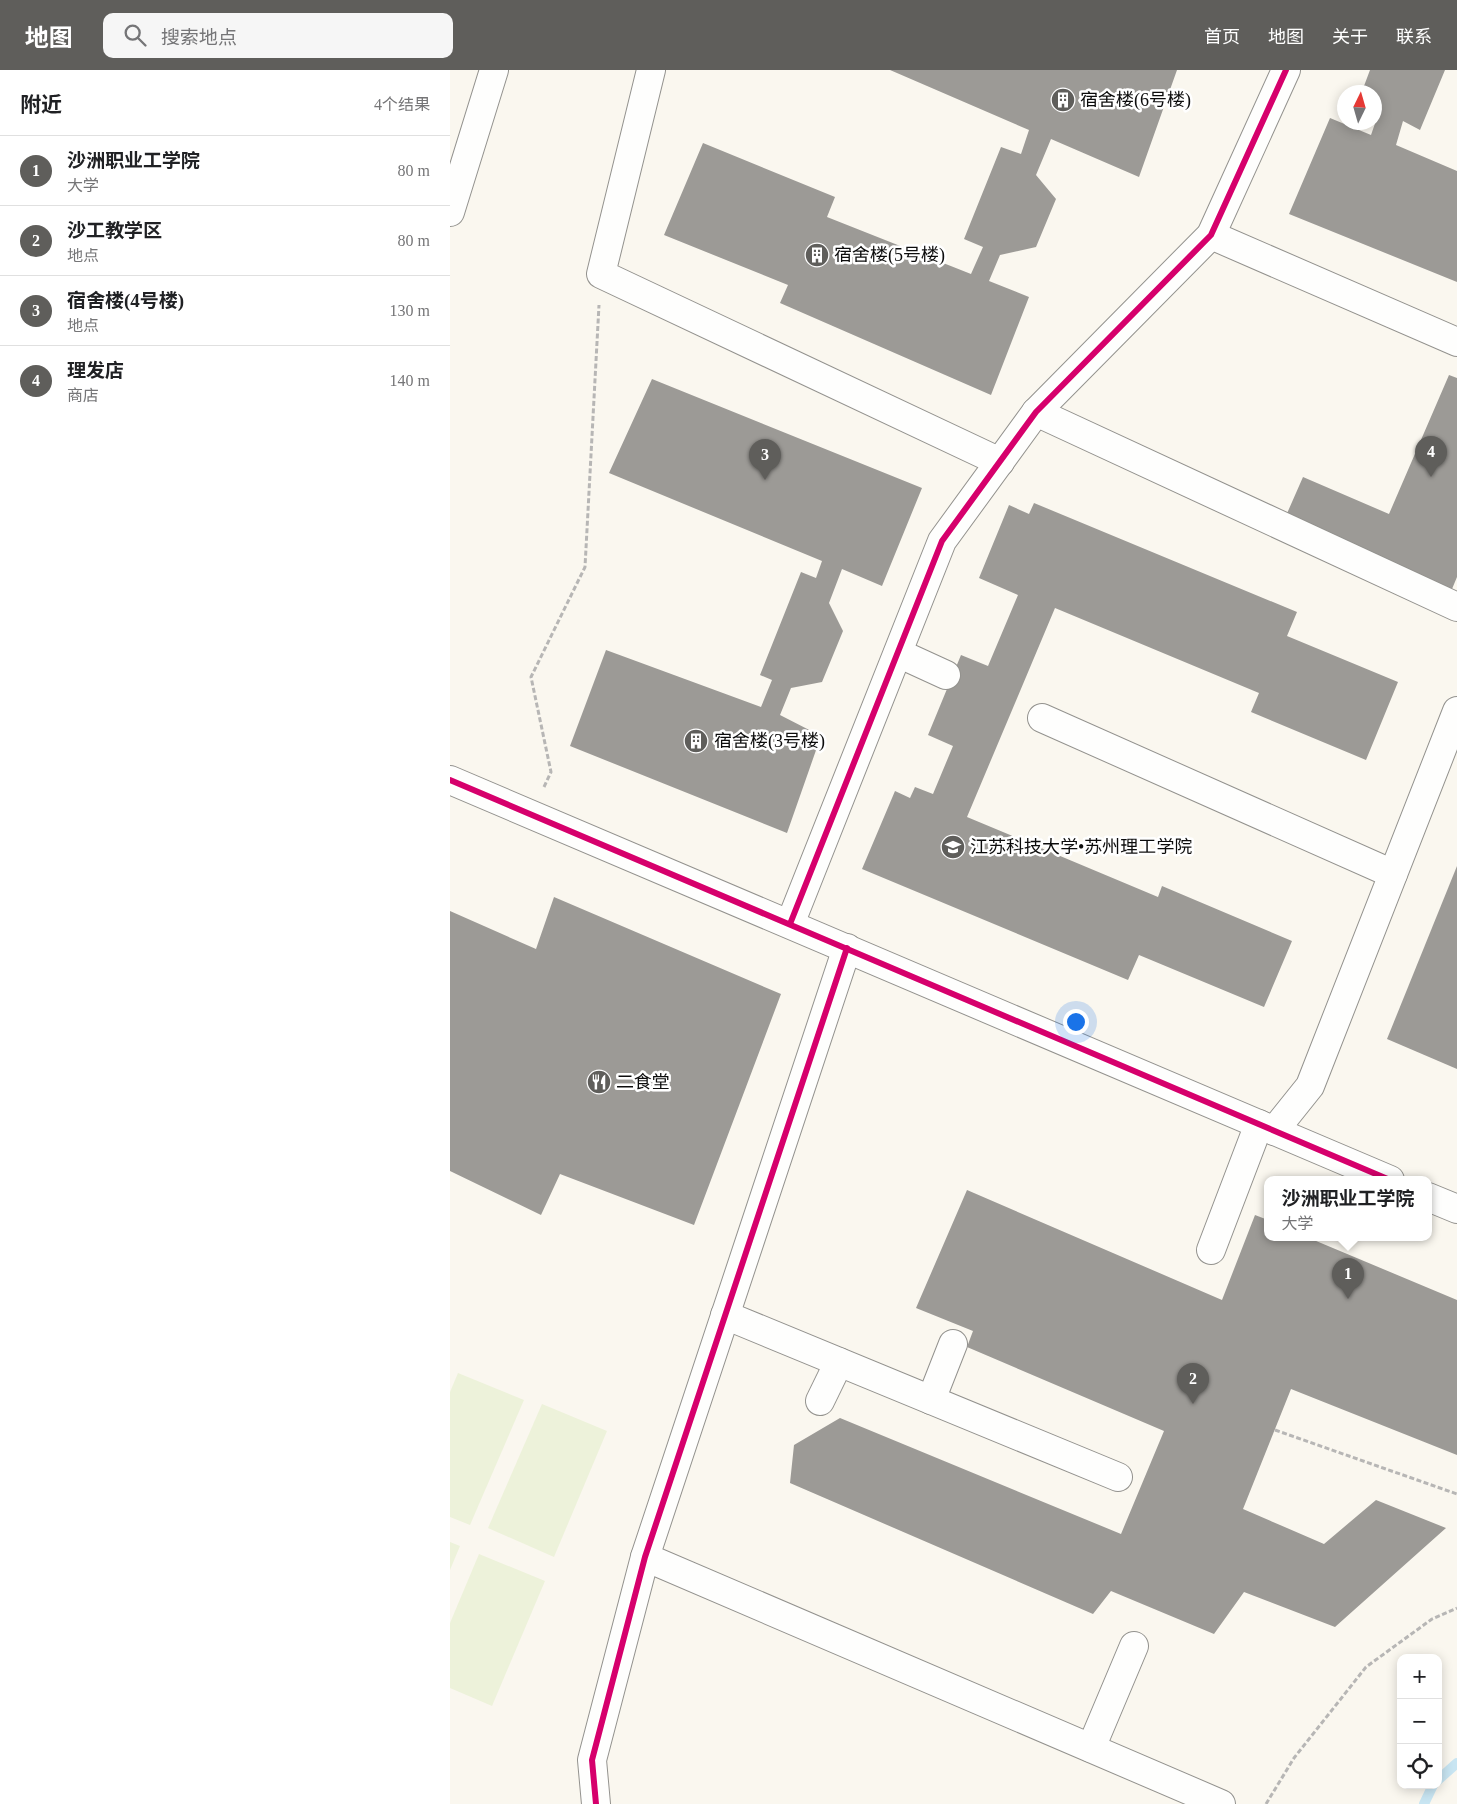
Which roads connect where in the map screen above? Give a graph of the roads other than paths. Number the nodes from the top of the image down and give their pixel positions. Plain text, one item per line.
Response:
1 (494, 70) edge
2 (651, 70) edge
3 (1286, 70) edge
4 (450, 212) edge
5 (1211, 235) junction
6 (1457, 342) edge
7 (1036, 412) junction
8 (1000, 462) junction
9 (1457, 607) edge
10 (898, 653) junction
11 (946, 675) dead end
12 (1457, 711) edge
13 (1042, 718) dead end
14 (450, 780) edge
15 (1393, 874) junction
16 (790, 924) junction
17 (847, 948) junction
18 (1267, 1128) junction
19 (1381, 1176) edge
20 (1432, 1199) edge
21 (1457, 1209) edge
22 (1211, 1250) dead end
23 (725, 1315) junction
24 (953, 1344) dead end
25 (839, 1362) junction
26 (931, 1400) junction
27 (820, 1401) dead end
28 (1118, 1477) dead end
29 (645, 1556) junction
30 (1134, 1646) dead end
31 (1091, 1748) junction
32 (596, 1804) edge
33 (1221, 1804) edge

1 - 4 street
2 - 8 street
3 - 5 street
5 - 6 street
5 - 7 street
7 - 8 street
7 - 9 street
8 - 10 street
10 - 11 street
10 - 16 street
12 - 15 street
13 - 15 street
14 - 16 street
15 - 18 street
16 - 17 street
17 - 18 street
17 - 23 street
18 - 19 street
18 - 22 street
20 - 21 street
23 - 25 street
23 - 29 street
24 - 26 street
25 - 26 street
25 - 27 street
26 - 28 street
29 - 31 street
29 - 32 street
30 - 31 street
31 - 33 street

